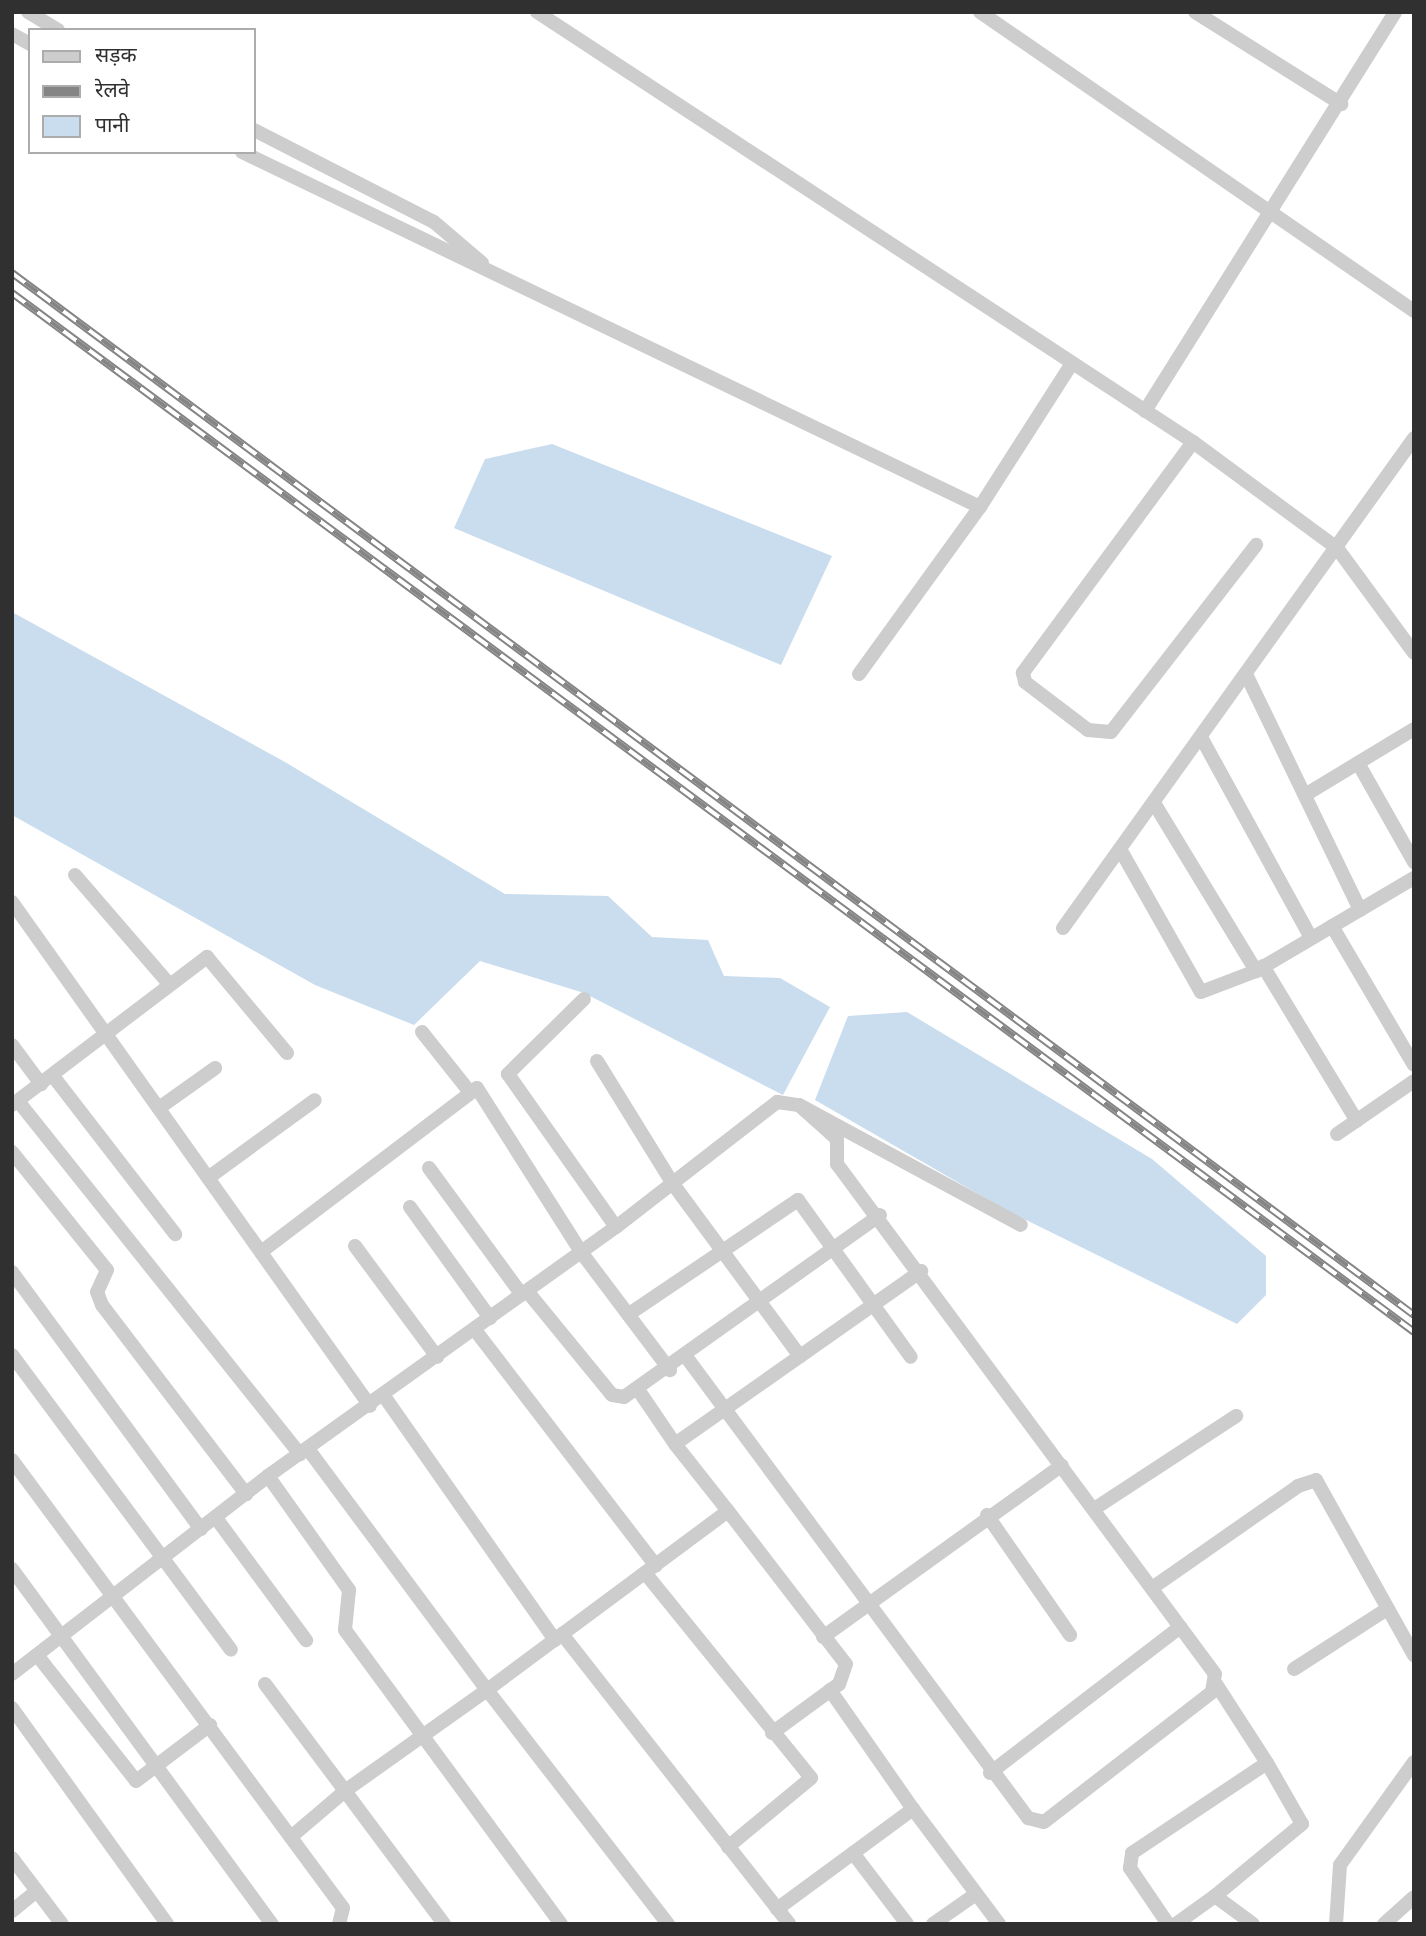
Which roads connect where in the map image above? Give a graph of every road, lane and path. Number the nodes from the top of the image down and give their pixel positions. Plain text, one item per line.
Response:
1 (28, 12) edge
2 (537, 12) edge
3 (980, 12) edge
4 (1195, 12) edge
5 (1395, 12) edge
6 (55, 28) edge
7 (12, 34) edge
8 (28, 43) edge
9 (1341, 104) junction
10 (256, 131) edge
11 (246, 154) edge
12 (1270, 215) junction
13 (491, 271) junction
14 (1414, 311) edge
15 (1072, 363) junction
16 (1145, 411) junction
17 (1414, 438) edge
18 (1193, 442) junction
19 (979, 507) junction
20 (1256, 545) dead end
21 (1337, 548) junction
22 (1414, 653) edge
23 (859, 674) dead end
24 (1246, 674) junction
25 (1414, 729) edge
26 (1201, 737) junction
27 (1358, 763) junction
28 (1305, 795) junction
29 (1154, 803) junction
30 (1120, 849) junction
31 (1414, 862) edge
32 (75, 875) dead end
33 (1414, 878) edge
34 (12, 902) edge
35 (1360, 910) junction
36 (1332, 926) junction
37 (1063, 928) dead end
38 (1311, 938) junction
39 (1259, 968) junction
40 (170, 985) junction
41 (584, 999) dead end
42 (422, 1032) dead end
43 (108, 1036) junction
44 (12, 1045) edge
45 (287, 1053) dead end
46 (597, 1061) dead end
47 (1414, 1065) edge
48 (215, 1068) dead end
49 (47, 1080) junction
50 (1414, 1081) edge
51 (470, 1091) junction
52 (315, 1100) dead end
53 (15, 1103) edge
54 (799, 1105) junction
55 (159, 1108) junction
56 (1357, 1121) junction
57 (1337, 1135) dead end
58 (12, 1152) edge
59 (429, 1168) dead end
60 (208, 1178) junction
61 (673, 1184) junction
62 (410, 1207) dead end
63 (880, 1215) junction
64 (1021, 1225) dead end
65 (616, 1227) junction
66 (175, 1234) dead end
67 (355, 1247) dead end
68 (835, 1248) junction
69 (721, 1250) junction
70 (261, 1252) junction
71 (581, 1252) junction
72 (921, 1270) junction
73 (12, 1272) edge
74 (524, 1293) junction
75 (760, 1303) junction
76 (874, 1304) junction
77 (629, 1314) junction
78 (489, 1318) junction
79 (475, 1329) junction
80 (12, 1355) edge
81 (800, 1356) junction
82 (437, 1357) junction
83 (911, 1357) dead end
84 (687, 1358) junction
85 (670, 1370) junction
86 (639, 1391) junction
87 (384, 1396) junction
88 (370, 1406) junction
89 (725, 1409) junction
90 (1236, 1416) dead end
91 (674, 1444) junction
92 (304, 1452) junction
93 (12, 1460) edge
94 (1062, 1465) junction
95 (268, 1476) junction
96 (246, 1494) junction
97 (1094, 1509) junction
98 (728, 1511) junction
99 (987, 1515) junction
100 (216, 1518) junction
101 (201, 1529) junction
102 (160, 1561) junction
103 (12, 1569) edge
104 (651, 1570) junction
105 (1152, 1588) junction
106 (115, 1595) junction
107 (866, 1605) junction
108 (1387, 1609) junction
109 (1180, 1627) junction
110 (63, 1635) junction
111 (1070, 1635) dead end
112 (558, 1637) junction
113 (823, 1637) junction
114 (306, 1640) dead end
115 (231, 1650) dead end
116 (37, 1655) junction
117 (1414, 1656) edge
118 (1294, 1670) dead end
119 (13, 1672) edge
120 (265, 1684) dead end
121 (1216, 1684) junction
122 (486, 1690) junction
123 (830, 1690) junction
124 (12, 1708) edge
125 (210, 1725) junction
126 (772, 1733) junction
127 (422, 1735) junction
128 (1414, 1762) edge
129 (1268, 1763) junction
130 (159, 1765) junction
131 (990, 1773) junction
132 (345, 1791) junction
133 (912, 1809) junction
134 (291, 1836) junction
135 (728, 1847) junction
136 (853, 1853) junction
137 (12, 1858) edge
138 (37, 1891) junction
139 (976, 1894) junction
140 (1215, 1896) junction
141 (1414, 1897) edge
142 (777, 1909) junction
143 (12, 1911) edge
144 (62, 1924) edge
145 (167, 1924) edge
146 (272, 1924) edge
147 (339, 1924) edge
148 (444, 1924) edge
149 (561, 1924) edge
150 (668, 1924) edge
151 (789, 1924) edge
152 (907, 1924) edge
153 (933, 1924) edge
154 (999, 1924) edge
155 (1168, 1924) edge
156 (1176, 1924) edge
157 (1253, 1924) edge
158 (1336, 1924) edge
159 (1384, 1924) edge

1 - 6 street
2 - 15 street
3 - 12 street
4 - 9 street
5 - 9 street
7 - 8 street
9 - 12 street
10 - 13 street
11 - 13 street
12 - 14 street
12 - 16 street
13 - 19 street
15 - 16 street
15 - 19 street
16 - 18 street
17 - 21 street
18 - 20 street
18 - 21 street
19 - 23 street
21 - 22 street
21 - 24 street
24 - 26 street
24 - 28 street
25 - 27 street
26 - 29 street
26 - 38 street
27 - 28 street
27 - 31 street
28 - 35 street
29 - 30 street
29 - 39 street
30 - 37 street
30 - 39 street
32 - 40 street
33 - 35 street
34 - 43 street
35 - 36 street
36 - 38 street
36 - 47 street
38 - 39 street
39 - 56 street
40 - 43 street
40 - 45 street
41 - 65 street
42 - 51 street
43 - 49 street
43 - 55 street
44 - 49 street
46 - 61 street
48 - 55 street
49 - 53 street
49 - 66 street
50 - 56 street
51 - 70 street
51 - 71 street
52 - 60 street
53 - 92 street
54 - 61 street
54 - 63 street
54 - 64 street
55 - 60 street
56 - 57 street
58 - 96 street
59 - 74 street
60 - 70 street
61 - 65 street
61 - 69 street
62 - 78 street
63 - 68 street
63 - 72 street
65 - 71 street
67 - 82 street
68 - 69 street
68 - 75 street
68 - 76 street
69 - 75 street
69 - 77 street
70 - 88 street
71 - 74 street
71 - 77 street
72 - 76 street
72 - 94 street
73 - 101 street
74 - 78 street
74 - 86 street
75 - 81 street
75 - 84 street
76 - 81 street
76 - 83 street
77 - 85 street
78 - 79 street
79 - 82 street
79 - 104 street
80 - 102 street
81 - 89 street
82 - 87 street
84 - 85 street
84 - 89 street
85 - 86 street
86 - 91 street
87 - 88 street
87 - 112 street
88 - 92 street
89 - 91 street
89 - 107 street
90 - 97 street
91 - 98 street
92 - 95 street
92 - 122 street
93 - 106 street
94 - 97 street
94 - 99 street
95 - 96 street
95 - 127 street
96 - 100 street
97 - 105 street
98 - 104 street
98 - 113 street
99 - 107 street
99 - 111 street
100 - 101 street
100 - 114 street
101 - 102 street
102 - 106 street
102 - 115 street
103 - 110 street
104 - 112 street
104 - 126 street
105 - 108 street
105 - 109 street
106 - 110 street
106 - 125 street
107 - 113 street
107 - 131 street
108 - 117 street
108 - 118 street
109 - 121 street
109 - 131 street
110 - 116 street
110 - 130 street
112 - 122 street
112 - 135 street
113 - 123 street
116 - 119 street
116 - 130 street
120 - 132 street
121 - 129 street
121 - 131 street
122 - 127 street
122 - 150 street
123 - 126 street
123 - 133 street
124 - 145 street
125 - 130 street
125 - 134 street
126 - 135 street
127 - 132 street
127 - 149 street
128 - 158 street
129 - 140 street
129 - 155 street
130 - 146 street
132 - 134 street
132 - 148 street
133 - 136 street
133 - 139 street
134 - 147 street
135 - 142 street
136 - 142 street
136 - 152 street
137 - 138 street
138 - 143 street
138 - 144 street
139 - 153 street
139 - 154 street
140 - 156 street
140 - 157 street
141 - 159 street
142 - 151 street

